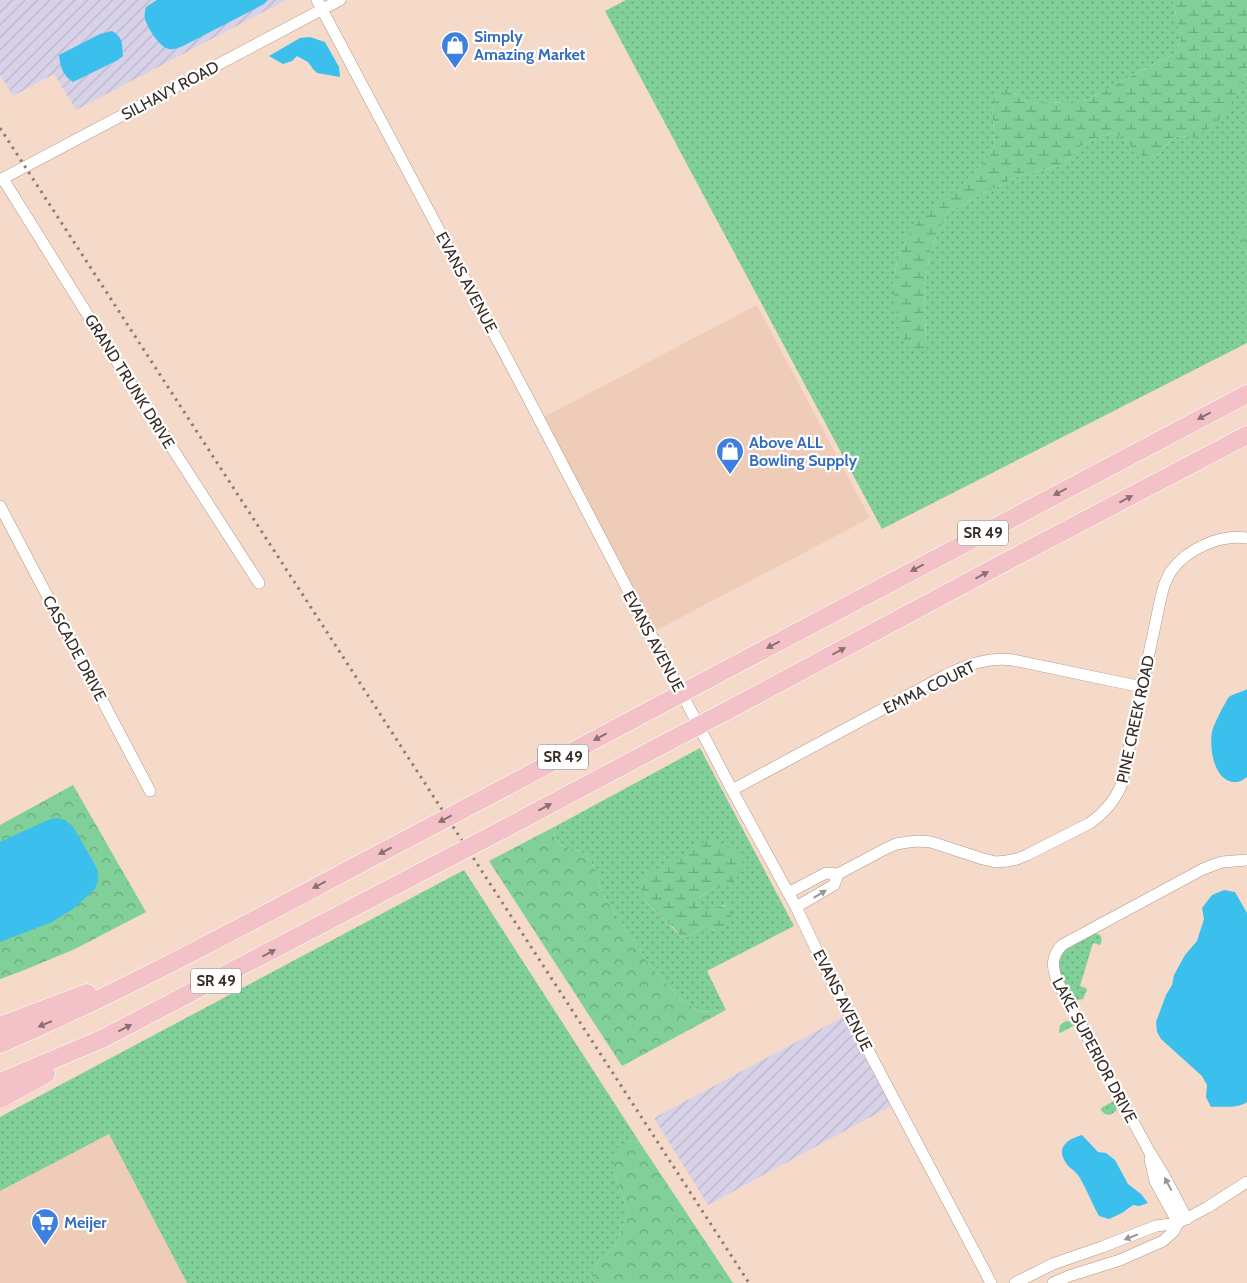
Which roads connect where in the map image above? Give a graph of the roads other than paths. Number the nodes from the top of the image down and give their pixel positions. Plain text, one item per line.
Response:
1 (340, 0) edge
2 (320, 5) edge
3 (2, 180) edge
4 (1247, 394) edge
5 (1247, 435) edge
6 (0, 506) edge
7 (1247, 538) edge
8 (259, 583) dead end
9 (1142, 687) junction
10 (732, 790) junction
11 (150, 791) dead end
12 (1247, 860) edge
13 (838, 874) junction
14 (788, 893) junction
15 (796, 907) junction
16 (198, 948) junction
17 (0, 1026) edge
18 (102, 1039) junction
19 (0, 1044) edge
20 (0, 1082) edge
21 (0, 1099) edge
22 (1247, 1182) edge
23 (1182, 1221) junction
24 (991, 1283) edge
25 (1015, 1283) edge
26 (1053, 1283) edge

1 - 2 street, SILHAVY ROAD
2 - 3 street, SILHAVY ROAD
2 - 10 street, EVANS AVENUE
3 - 8 street, GRAND TRUNK DRIVE
4 -> 16 highway, SR 49, bridge
18 -> 5 highway, SR 49, bridge
6 - 11 street, CASCADE DRIVE
7 - 9 street, PINE CREEK ROAD
9 - 10 street, EMMA COURT
9 - 13 street, PINE CREEK ROAD
10 - 14 street, EVANS AVENUE
12 - 23 street, LAKE SUPERIOR DRIVE
13 - 14 street, PINE CREEK ROAD
15 -> 13 street, PINE CREEK ROAD
14 - 15 street, EVANS AVENUE
15 - 24 street, EVANS AVENUE
16 - 17 highway
16 -> 19 highway, SR 49
18 - 20 highway, SR 49
18 - 21 highway
22 - 23 street
23 -> 25 street
23 - 26 street

